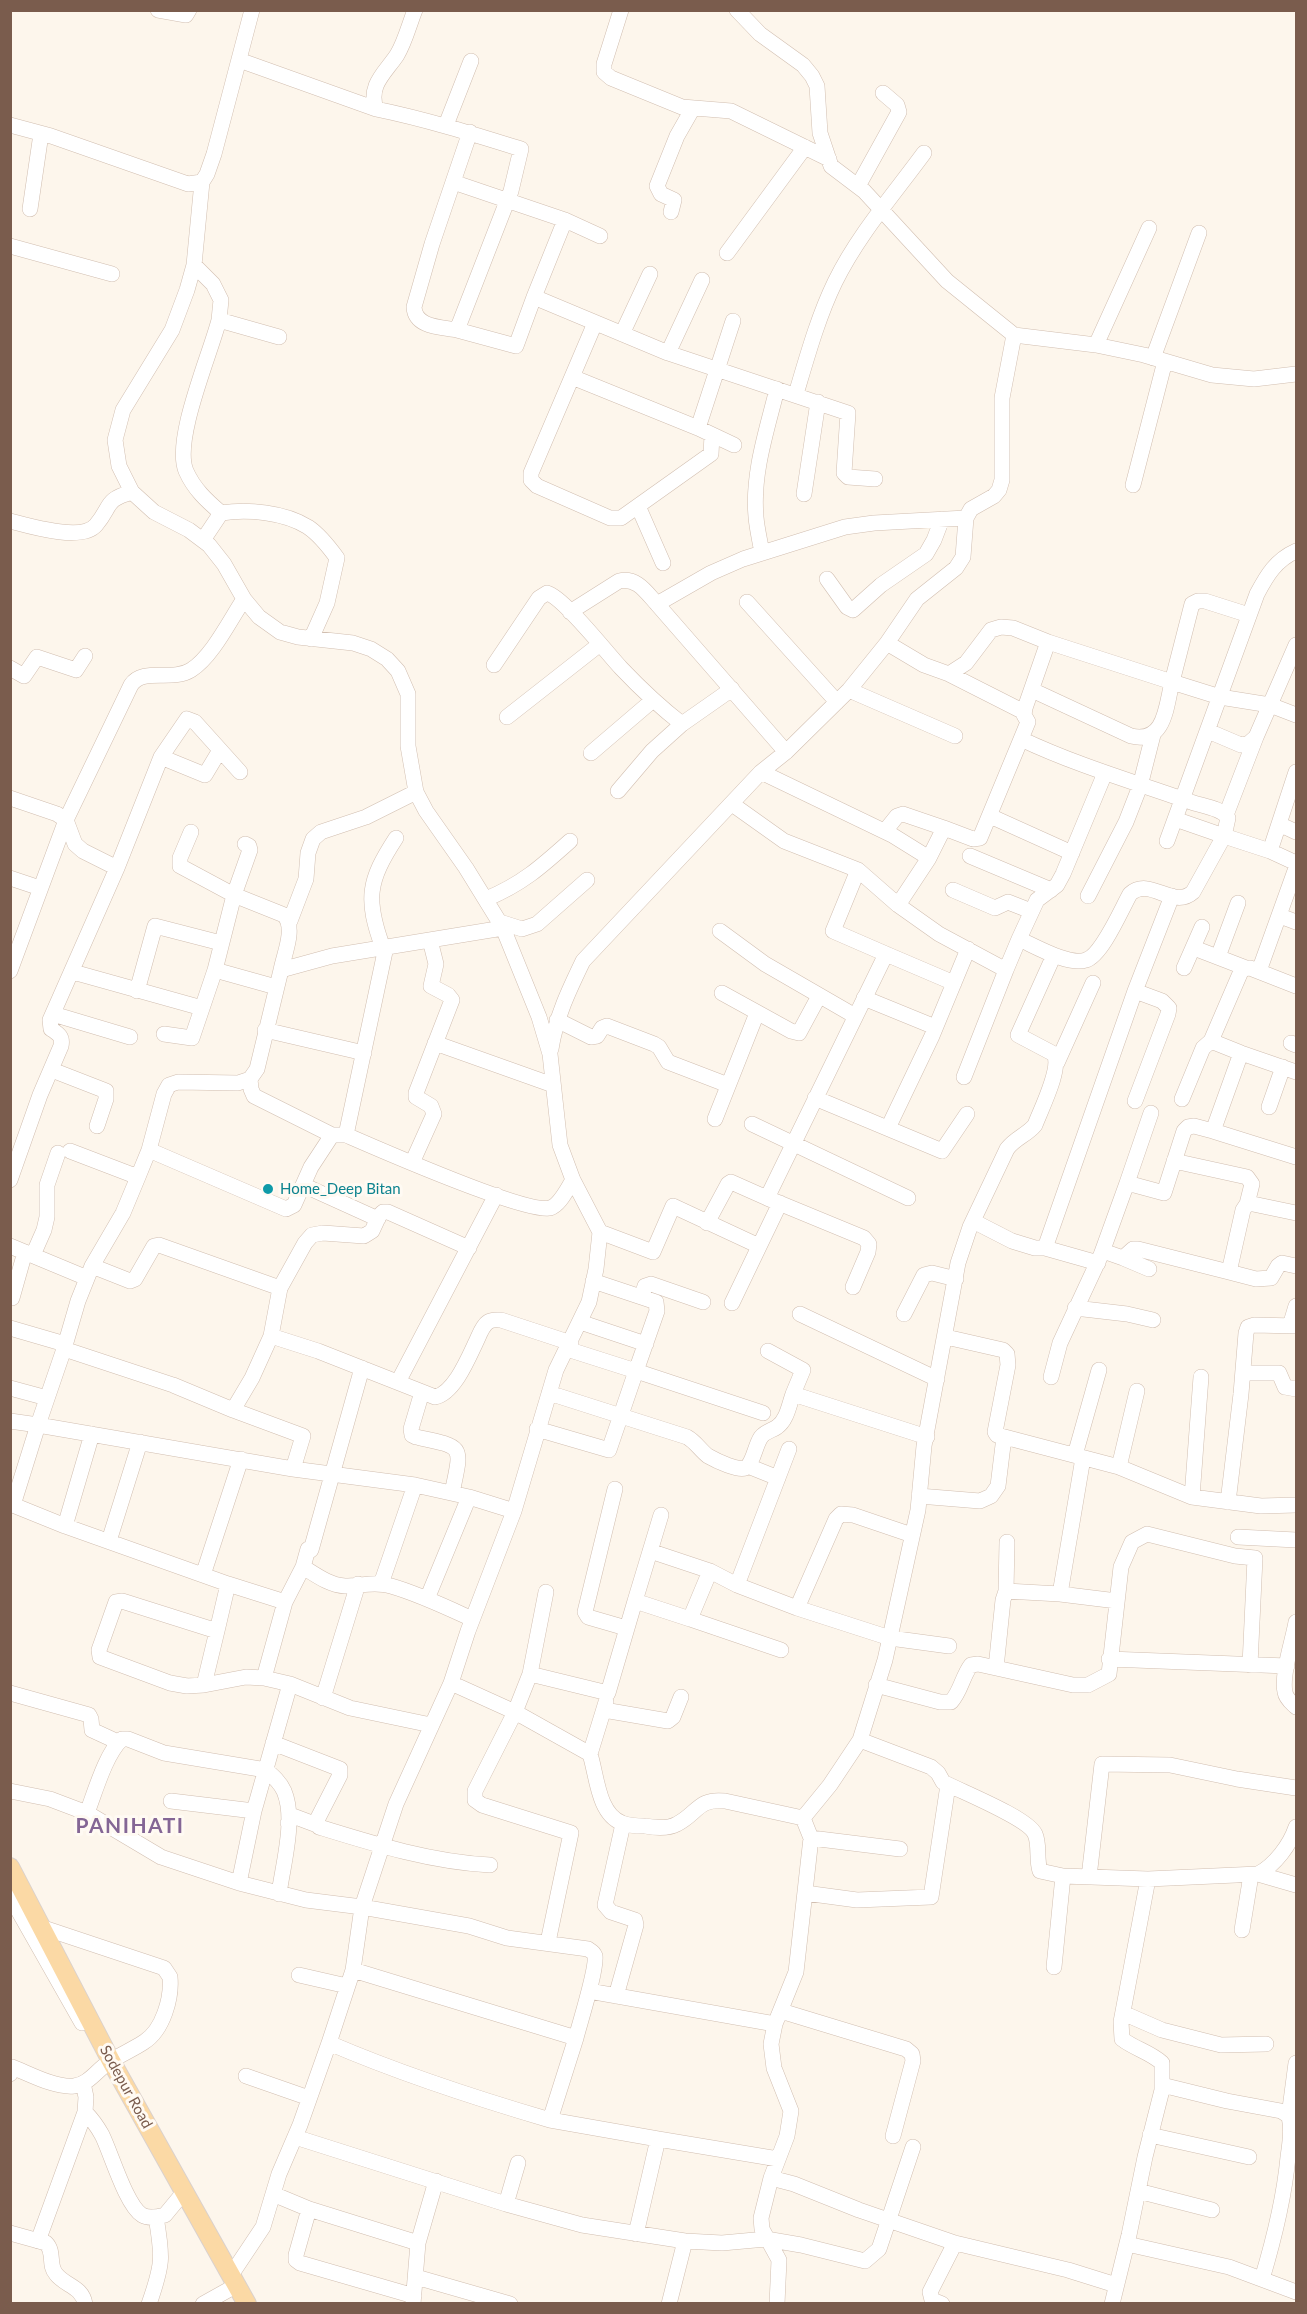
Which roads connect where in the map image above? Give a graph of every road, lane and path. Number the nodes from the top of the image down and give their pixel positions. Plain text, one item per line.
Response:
1 (158, 10) edge
2 (189, 10) edge
3 (252, 10) edge
4 (415, 10) edge
5 (621, 10) edge
6 (737, 10) edge
7 (239, 60) junction
8 (471, 61) dead end
9 (883, 93) dead end
10 (693, 108) junction
11 (376, 109) junction
12 (10, 125) edge
13 (446, 125) junction
14 (470, 132) junction
15 (41, 134) junction
16 (805, 147) junction
17 (924, 153) dead end
18 (829, 159) junction
19 (202, 182) junction
20 (453, 182) junction
21 (858, 186) junction
22 (508, 199) junction
23 (30, 209) dead end
24 (881, 210) junction
25 (671, 212) dead end
26 (565, 219) junction
27 (1149, 228) dead end
28 (1199, 233) dead end
29 (600, 236) dead end
30 (10, 246) edge
31 (727, 253) dead end
32 (194, 265) junction
33 (112, 274) dead end
34 (650, 274) dead end
35 (702, 280) dead end
36 (534, 297) junction
37 (219, 320) junction
38 (733, 321) dead end
39 (594, 323) junction
40 (457, 330) junction
41 (622, 334) junction
42 (1014, 335) junction
43 (279, 337) dead end
44 (1096, 345) junction
45 (668, 353) junction
46 (1159, 360) junction
47 (716, 370) junction
48 (1296, 374) edge
49 (572, 377) junction
50 (777, 389) junction
51 (796, 394) junction
52 (818, 402) junction
53 (705, 432) junction
54 (734, 445) dead end
55 (875, 479) dead end
56 (1133, 485) dead end
57 (132, 492) junction
58 (804, 494) dead end
59 (638, 506) junction
60 (221, 513) junction
61 (966, 518) junction
62 (942, 519) junction
63 (10, 521) edge
64 (203, 540) junction
65 (1296, 551) edge
66 (762, 553) junction
67 (663, 563) dead end
68 (827, 579) dead end
69 (244, 600) junction
70 (747, 602) dead end
71 (657, 604) junction
72 (570, 612) junction
73 (1250, 615) junction
74 (311, 639) junction
75 (1048, 642) junction
76 (887, 643) junction
77 (600, 644) junction
78 (1296, 645) edge
79 (85, 656) dead end
80 (1293, 664) edge
81 (494, 665) dead end
82 (10, 668) edge
83 (949, 674) junction
84 (1172, 682) junction
85 (732, 689) junction
86 (849, 690) junction
87 (1032, 690) junction
88 (1220, 697) junction
89 (653, 700) junction
90 (837, 702) junction
91 (1270, 705) junction
92 (1024, 712) junction
93 (1296, 715) edge
94 (507, 717) dead end
95 (681, 724) junction
96 (1208, 732) junction
97 (1153, 735) junction
98 (955, 736) dead end
99 (1256, 737) junction
100 (1021, 739) junction
101 (220, 750) junction
102 (786, 752) junction
103 (591, 753) dead end
104 (161, 757) junction
105 (240, 772) dead end
106 (761, 772) junction
107 (1296, 772) edge
108 (1105, 773) junction
109 (1140, 786) junction
110 (618, 791) dead end
111 (416, 792) junction
112 (10, 798) edge
113 (1182, 799) junction
114 (732, 804) junction
115 (1226, 815) junction
116 (990, 816) junction
117 (1175, 819) junction
118 (66, 820) junction
119 (1279, 824) junction
120 (944, 828) junction
121 (885, 831) junction
122 (191, 832) dead end
123 (1296, 832) edge
124 (1224, 836) junction
125 (396, 838) dead end
126 (570, 841) dead end
127 (1167, 842) dead end
128 (245, 844) dead end
129 (1270, 851) junction
130 (1072, 854) junction
131 (970, 856) dead end
132 (929, 858) junction
133 (1296, 863) edge
134 (117, 868) junction
135 (1296, 868) edge
136 (858, 870) junction
137 (10, 878) edge
138 (587, 880) dead end
139 (40, 888) junction
140 (1051, 890) junction
141 (953, 891) dead end
142 (234, 895) junction
143 (1088, 896) dead end
144 (1172, 896) junction
145 (486, 899) junction
146 (1238, 903) dead end
147 (898, 905) junction
148 (1031, 911) junction
149 (1280, 916) junction
150 (290, 921) junction
151 (1296, 922) edge
152 (502, 925) junction
153 (1202, 927) dead end
154 (720, 931) dead end
155 (1019, 939) junction
156 (430, 940) junction
157 (221, 944) junction
158 (384, 947) junction
159 (1194, 948) junction
160 (14, 950) edge
161 (968, 950) junction
162 (886, 954) junction
163 (1054, 955) junction
164 (1218, 957) junction
165 (1184, 968) dead end
166 (1252, 969) junction
167 (215, 970) junction
168 (280, 970) junction
169 (1006, 970) junction
170 (10, 971) edge
171 (73, 972) junction
172 (954, 983) junction
173 (1093, 983) dead end
174 (1296, 986) edge
175 (276, 987) junction
176 (137, 991) junction
177 (1135, 991) junction
178 (722, 993) dead end
179 (819, 996) junction
180 (864, 998) junction
181 (202, 1008) junction
182 (757, 1013) junction
183 (53, 1014) junction
184 (855, 1016) junction
185 (557, 1020) junction
186 (935, 1027) junction
187 (265, 1030) junction
188 (164, 1034) dead end
189 (130, 1037) dead end
190 (1211, 1041) junction
191 (435, 1044) junction
192 (364, 1053) junction
193 (1241, 1053) junction
194 (550, 1054) junction
195 (1057, 1063) junction
196 (52, 1070) junction
197 (1289, 1070) edge
198 (964, 1077) dead end
199 (250, 1079) junction
200 (553, 1085) junction
201 (728, 1085) junction
202 (815, 1098) junction
203 (1182, 1099) dead end
204 (1135, 1101) dead end
205 (1269, 1107) dead end
206 (1151, 1113) dead end
207 (967, 1114) dead end
208 (715, 1119) dead end
209 (752, 1124) dead end
210 (97, 1126) dead end
211 (888, 1128) junction
212 (1213, 1131) junction
213 (339, 1135) junction
214 (792, 1143) junction
215 (149, 1150) junction
216 (1296, 1157) edge
217 (1174, 1161) junction
218 (412, 1163) junction
219 (138, 1178) junction
220 (10, 1180) edge
221 (573, 1180) junction
222 (1127, 1183) junction
223 (303, 1185) junction
224 (496, 1195) junction
225 (908, 1198) dead end
226 (773, 1201) junction
227 (1247, 1204) junction
228 (1296, 1213) edge
229 (378, 1219) junction
230 (973, 1221) junction
231 (707, 1223) junction
232 (600, 1232) junction
233 (759, 1246) junction
234 (469, 1248) junction
235 (1045, 1248) junction
236 (23, 1251) edge
237 (1100, 1257) junction
238 (1123, 1258) junction
239 (1296, 1266) edge
240 (1149, 1269) dead end
241 (90, 1272) junction
242 (1229, 1272) junction
243 (956, 1279) junction
244 (593, 1281) junction
245 (853, 1287) dead end
246 (280, 1288) junction
247 (642, 1296) junction
248 (12, 1298) edge
249 (703, 1302) dead end
250 (732, 1303) dead end
251 (1296, 1306) edge
252 (1075, 1308) junction
253 (800, 1314) dead end
254 (904, 1314) dead end
255 (1153, 1320) dead end
256 (580, 1322) junction
257 (1293, 1326) edge
258 (10, 1328) edge
259 (271, 1336) junction
260 (946, 1337) junction
261 (646, 1344) junction
262 (569, 1346) junction
263 (65, 1347) junction
264 (768, 1351) dead end
265 (362, 1368) junction
266 (1099, 1370) dead end
267 (636, 1371) junction
268 (1243, 1373) junction
269 (1051, 1377) dead end
270 (1201, 1377) dead end
271 (937, 1379) junction
272 (398, 1382) junction
273 (10, 1388) edge
274 (1296, 1389) edge
275 (1137, 1391) dead end
276 (422, 1392) junction
277 (549, 1393) junction
278 (793, 1394) junction
279 (47, 1398) junction
280 (233, 1410) junction
281 (763, 1413) dead end
282 (621, 1416) junction
283 (10, 1421) edge
284 (38, 1425) junction
285 (537, 1429) junction
286 (92, 1434) junction
287 (927, 1437) junction
288 (1004, 1437) junction
289 (140, 1442) junction
290 (789, 1449) dead end
291 (1079, 1457) junction
292 (241, 1459) junction
293 (748, 1466) junction
294 (1119, 1467) junction
295 (293, 1469) junction
296 (332, 1474) junction
297 (778, 1478) junction
298 (415, 1485) junction
299 (615, 1489) dead end
300 (452, 1493) junction
301 (919, 1496) junction
302 (469, 1497) junction
303 (1192, 1497) junction
304 (1228, 1502) junction
305 (12, 1504) edge
306 (1296, 1505) edge
307 (514, 1511) junction
308 (661, 1515) dead end
309 (65, 1526) junction
310 (912, 1535) junction
311 (1238, 1537) dead end
312 (1296, 1540) edge
313 (109, 1541) junction
314 (1008, 1542) dead end
315 (650, 1551) junction
316 (303, 1567) junction
317 (710, 1571) junction
318 (203, 1575) junction
319 (228, 1584) junction
320 (358, 1584) junction
321 (381, 1584) junction
322 (737, 1585) junction
323 (1006, 1591) junction
324 (546, 1592) dead end
325 (1059, 1594) junction
326 (427, 1599) junction
327 (635, 1601) junction
328 (1117, 1601) junction
329 (285, 1602) junction
330 (797, 1608) junction
331 (472, 1619) junction
332 (690, 1619) junction
333 (1296, 1622) edge
334 (626, 1628) junction
335 (217, 1631) junction
336 (890, 1638) junction
337 (949, 1646) dead end
338 (781, 1650) dead end
339 (1109, 1659) junction
340 (1250, 1665) junction
341 (1287, 1666) junction
342 (996, 1668) junction
343 (530, 1674) junction
344 (264, 1678) junction
345 (451, 1683) junction
346 (290, 1684) junction
347 (876, 1685) junction
348 (204, 1686) junction
349 (10, 1693) edge
350 (608, 1693) junction
351 (681, 1696) dead end
352 (323, 1698) junction
353 (1296, 1707) edge
354 (604, 1710) junction
355 (515, 1712) junction
356 (431, 1725) junction
357 (860, 1740) junction
358 (118, 1742) junction
359 (273, 1743) junction
360 (590, 1754) junction
361 (266, 1770) junction
362 (948, 1785) junction
363 (1296, 1788) edge
364 (10, 1791) edge
365 (171, 1801) dead end
366 (254, 1811) junction
367 (87, 1813) junction
368 (802, 1818) junction
369 (288, 1823) junction
370 (624, 1824) junction
371 (317, 1825) junction
372 (1296, 1827) edge
373 (811, 1838) junction
374 (382, 1847) junction
375 (900, 1849) dead end
376 (490, 1865) dead end
377 (10, 1867) edge
378 (1254, 1875) junction
379 (1063, 1876) junction
380 (1089, 1877) junction
381 (1148, 1879) junction
382 (239, 1883) junction
383 (1296, 1885) edge
384 (805, 1893) junction
385 (279, 1894) junction
386 (10, 1896) edge
387 (362, 1907) junction
388 (44, 1928) junction
389 (1242, 1929) dead end
390 (548, 1942) junction
391 (1054, 1967) dead end
392 (353, 1970) junction
393 (298, 1976) dead end
394 (347, 1986) junction
395 (589, 1991) junction
396 (616, 1996) junction
397 (1123, 2013) junction
398 (778, 2017) junction
399 (576, 2037) junction
400 (329, 2043) junction
401 (1266, 2044) dead end
402 (108, 2063) junction
403 (1296, 2063) edge
404 (11, 2069) edge
405 (246, 2076) dead end
406 (83, 2083) junction
407 (1162, 2085) junction
408 (309, 2098) junction
409 (85, 2112) junction
410 (1289, 2116) junction
411 (550, 2120) junction
412 (1150, 2135) junction
413 (893, 2136) dead end
414 (295, 2137) junction
415 (658, 2139) junction
416 (913, 2147) dead end
417 (1249, 2157) dead end
418 (778, 2159) junction
419 (518, 2163) dead end
420 (771, 2178) junction
421 (436, 2181) junction
422 (184, 2192) junction
423 (1138, 2192) junction
424 (273, 2194) junction
425 (506, 2204) junction
426 (309, 2209) junction
427 (1212, 2210) dead end
428 (156, 2217) junction
429 (888, 2220) junction
430 (10, 2233) edge
431 (636, 2234) junction
432 (766, 2239) junction
433 (38, 2241) junction
434 (685, 2241) junction
435 (418, 2243) junction
436 (955, 2243) junction
437 (1127, 2244) junction
438 (416, 2277) junction
439 (1262, 2279) junction
440 (234, 2280) junction
441 (1116, 2285) junction
442 (1296, 2292) edge
443 (413, 2300) edge
444 (85, 2304) edge
445 (149, 2304) edge
446 (202, 2304) edge
447 (247, 2304) edge
448 (510, 2304) edge
449 (669, 2304) edge
450 (777, 2304) edge
451 (942, 2304) edge
452 (1112, 2304) edge

1 - 2 street
3 - 7 street
4 - 11 street
5 - 10 street
6 - 18 street
7 - 11 street
7 - 19 street
8 - 13 street
9 - 21 street
10 - 16 street
10 - 25 street
11 - 13 street
12 - 15 street
13 - 14 street
14 - 20 street
14 - 22 street
15 - 19 street
15 - 23 street
16 - 18 street
16 - 31 street
17 - 24 street
18 - 21 street
19 - 32 street
20 - 22 street
20 - 40 street
21 - 24 street
22 - 26 street
22 - 40 street
24 - 42 street
24 - 51 street
26 - 29 street
26 - 36 street
27 - 44 street
28 - 46 street
30 - 33 street
32 - 37 street
32 - 57 street
34 - 41 street
35 - 45 street
36 - 39 street
36 - 40 street
37 - 43 street
37 - 60 street
38 - 47 street
39 - 41 street
39 - 49 street
41 - 45 street
42 - 44 street
42 - 61 street
44 - 46 street
45 - 47 street
46 - 48 street
46 - 56 street
47 - 50 street
47 - 53 street
49 - 53 street
49 - 59 street
50 - 51 street
50 - 66 street
51 - 52 street
52 - 55 street
52 - 58 street
53 - 54 street
53 - 59 street
57 - 63 street
57 - 64 street
59 - 67 street
60 - 64 street
60 - 74 street
61 - 62 street
61 - 76 street
62 - 66 street
62 - 68 street
64 - 69 street
65 - 73 street
66 - 71 street
69 - 74 street
69 - 118 street
70 - 90 street
71 - 72 street
71 - 85 street
72 - 77 street
72 - 81 street
73 - 84 street
73 - 88 street
74 - 111 street
75 - 83 street
75 - 84 street
75 - 87 street
76 - 83 street
76 - 86 street
77 - 89 street
77 - 94 street
78 - 80 street
79 - 82 street
80 - 91 street
83 - 92 street
84 - 88 street
84 - 97 street
85 - 95 street
85 - 102 street
86 - 90 street
86 - 98 street
87 - 92 street
87 - 97 street
88 - 91 street
88 - 96 street
89 - 95 street
89 - 103 street
90 - 102 street
91 - 93 street
91 - 99 street
92 - 100 street
95 - 110 street
96 - 99 street
96 - 113 street
97 - 109 street
99 - 115 street
100 - 108 street
100 - 116 street
101 - 104 street
101 - 104 street
101 - 105 street
102 - 106 street
104 - 134 street
106 - 114 street
106 - 121 street
107 - 119 street
108 - 109 street
108 - 130 street
109 - 113 street
109 - 143 street
111 - 145 street
111 - 150 street
112 - 118 street
113 - 115 street
113 - 117 street
114 - 136 street
114 - 185 street
115 - 124 street
116 - 120 street
116 - 130 street
117 - 124 street
117 - 127 street
118 - 134 street
118 - 139 street
119 - 123 street
119 - 129 street
120 - 121 street
120 - 132 street
121 - 132 street
122 - 142 street
124 - 129 street
124 - 144 street
125 - 158 street
126 - 145 street
128 - 142 street
129 - 133 street
130 - 140 street
131 - 140 street
132 - 147 street
134 - 171 street
135 - 149 street
136 - 147 street
136 - 162 street
137 - 139 street
138 - 152 street
139 - 160 street
140 - 148 street
141 - 148 street
142 - 150 street
142 - 157 street
144 - 163 street
144 - 177 street
145 - 152 street
146 - 164 street
147 - 161 street
148 - 155 street
149 - 151 street
149 - 166 street
150 - 168 street
152 - 156 street
152 - 194 street
153 - 159 street
154 - 179 street
155 - 163 street
155 - 169 street
156 - 158 street
156 - 191 street
157 - 167 street
157 - 176 street
158 - 168 street
158 - 192 street
159 - 164 street
159 - 165 street
160 - 170 street
161 - 169 street
161 - 172 street
162 - 172 street
162 - 180 street
163 - 195 street
164 - 166 street
166 - 174 street
166 - 190 street
167 - 175 street
167 - 181 street
168 - 175 street
169 - 198 street
171 - 176 street
171 - 183 street
172 - 186 street
173 - 195 street
175 - 187 street
176 - 181 street
177 - 204 street
177 - 235 street
178 - 182 street
179 - 182 street
179 - 184 street
180 - 184 street
180 - 186 street
181 - 188 street
182 - 201 street
183 - 189 street
183 - 196 street
184 - 202 street
185 - 194 street
185 - 201 street
186 - 211 street
187 - 192 street
187 - 199 street
190 - 193 street
190 - 203 street
191 - 200 street
191 - 218 street
192 - 213 street
193 - 197 street
193 - 212 street
194 - 200 street
195 - 230 street
196 - 210 street
196 - 220 street
197 - 205 street
199 - 213 street
199 - 215 street
200 - 221 street
201 - 208 street
202 - 211 street
202 - 214 street
206 - 222 street
207 - 211 street
209 - 214 street
212 - 216 street
212 - 217 street
213 - 218 street
213 - 223 street
214 - 225 street
214 - 226 street
215 - 219 street
215 - 223 street
217 - 222 street
217 - 227 street
218 - 224 street
219 - 236 street
219 - 241 street
221 - 224 street
221 - 232 street
222 - 237 street
223 - 229 street
224 - 234 street
226 - 231 street
226 - 233 street
226 - 245 street
227 - 228 street
227 - 242 street
229 - 234 street
229 - 246 street
230 - 235 street
230 - 243 street
231 - 232 street
231 - 233 street
232 - 244 street
233 - 250 street
234 - 272 street
235 - 237 street
236 - 241 street
236 - 248 street
237 - 238 street
237 - 252 street
238 - 240 street
238 - 242 street
239 - 242 street
241 - 246 street
241 - 263 street
243 - 254 street
243 - 260 street
244 - 247 street
244 - 256 street
246 - 259 street
247 - 249 street
247 - 261 street
251 - 257 street
252 - 255 street
252 - 269 street
253 - 271 street
256 - 261 street
256 - 262 street
257 - 268 street
258 - 263 street
259 - 265 street
259 - 280 street
260 - 271 street
260 - 288 street
261 - 267 street
262 - 267 street
262 - 276 street
262 - 277 street
263 - 279 street
263 - 280 street
264 - 278 street
265 - 272 street
265 - 296 street
266 - 291 street
267 - 281 street
267 - 282 street
268 - 274 street
268 - 304 street
270 - 303 street
271 - 287 street
272 - 276 street
273 - 279 street
275 - 294 street
276 - 300 street
277 - 282 street
277 - 285 street
278 - 287 street
278 - 293 street
279 - 284 street
280 - 295 street
282 - 285 street
282 - 293 street
283 - 284 street
284 - 286 street
284 - 305 street
285 - 307 street
286 - 289 street
286 - 309 street
287 - 301 street
288 - 291 street
288 - 301 street
289 - 292 street
289 - 313 street
290 - 297 street
291 - 294 street
291 - 325 street
292 - 295 street
292 - 318 street
293 - 297 street
294 - 303 street
295 - 296 street
296 - 298 street
296 - 316 street
297 - 322 street
298 - 300 street
298 - 321 street
299 - 334 street
300 - 302 street
301 - 310 street
302 - 307 street
302 - 326 street
303 - 304 street
304 - 306 street
305 - 309 street
307 - 331 street
308 - 315 street
309 - 313 street
310 - 330 street
310 - 336 street
311 - 312 street
313 - 318 street
314 - 323 street
315 - 317 street
315 - 327 street
316 - 320 street
316 - 329 street
317 - 322 street
317 - 332 street
318 - 319 street
319 - 329 street
319 - 335 street
320 - 321 street
320 - 352 street
321 - 326 street
322 - 330 street
323 - 325 street
323 - 342 street
324 - 343 street
325 - 328 street
326 - 331 street
327 - 332 street
327 - 334 street
328 - 339 street
328 - 340 street
329 - 344 street
330 - 336 street
331 - 345 street
332 - 338 street
333 - 341 street
334 - 350 street
335 - 348 street
335 - 348 street
336 - 337 street
336 - 347 street
339 - 340 street
339 - 342 street
340 - 341 street
341 - 353 street
342 - 347 street
343 - 350 street
343 - 355 street
344 - 346 street
344 - 348 street
345 - 355 street
345 - 356 street
346 - 352 street
346 - 359 street
347 - 357 street
349 - 358 street
350 - 354 street
351 - 354 street
352 - 356 street
354 - 360 street
355 - 360 street
355 - 390 street
356 - 374 street
357 - 362 street
357 - 368 street
358 - 361 street
358 - 367 street
359 - 361 street
359 - 371 street
360 - 370 street
361 - 366 street
361 - 369 street
362 - 379 street
362 - 384 street
363 - 380 street
364 - 367 street
365 - 366 street
366 - 382 street
367 - 382 street
368 - 370 street
368 - 373 street
369 - 371 street
369 - 385 street
370 - 396 street
371 - 374 street
372 - 378 street
373 - 375 street
373 - 384 street
374 - 376 street
374 - 387 street
377 - 388 main road, Sodepur Road
378 - 381 street
378 - 383 street
378 - 389 street
379 - 380 street
379 - 391 street
380 - 381 street
381 - 397 street
382 - 385 street
384 - 398 street
385 - 387 street
386 - 402 street
387 - 390 street
387 - 392 street
388 - 402 main road, Sodepur Road
388 - 402 street
390 - 395 street
392 - 394 street
392 - 399 street
393 - 394 street
394 - 400 street
395 - 396 street
395 - 399 street
396 - 398 street
397 - 401 street
397 - 407 street
398 - 413 street
398 - 418 street
399 - 411 street
400 - 408 street
400 - 411 street
402 - 406 street
402 - 422 main road, Sodepur Road
403 - 410 street
404 - 406 street
405 - 408 street
406 - 409 street
407 - 410 street
407 - 412 street
408 - 414 street
409 - 428 street
409 - 433 street
410 - 439 street
411 - 415 street
412 - 417 street
412 - 423 street
414 - 421 street
414 - 424 street
415 - 418 street
415 - 431 street
416 - 429 street
418 - 420 street
419 - 425 street
420 - 429 street
420 - 432 street
421 - 425 street
421 - 435 street
422 - 428 street
422 - 440 main road, Sodepur Road
423 - 427 street
423 - 437 street
424 - 426 street
424 - 440 street
425 - 431 street
426 - 435 street
426 - 443 street
428 - 445 street
429 - 432 street
429 - 436 street
430 - 433 street
431 - 434 street
432 - 434 street
432 - 450 street
433 - 444 street
434 - 449 street
435 - 438 street
436 - 441 street
436 - 451 street
437 - 439 street
437 - 441 street
438 - 443 street
438 - 448 street
439 - 442 street
440 - 446 street
440 - 447 main road, Sodepur Road
441 - 452 street

